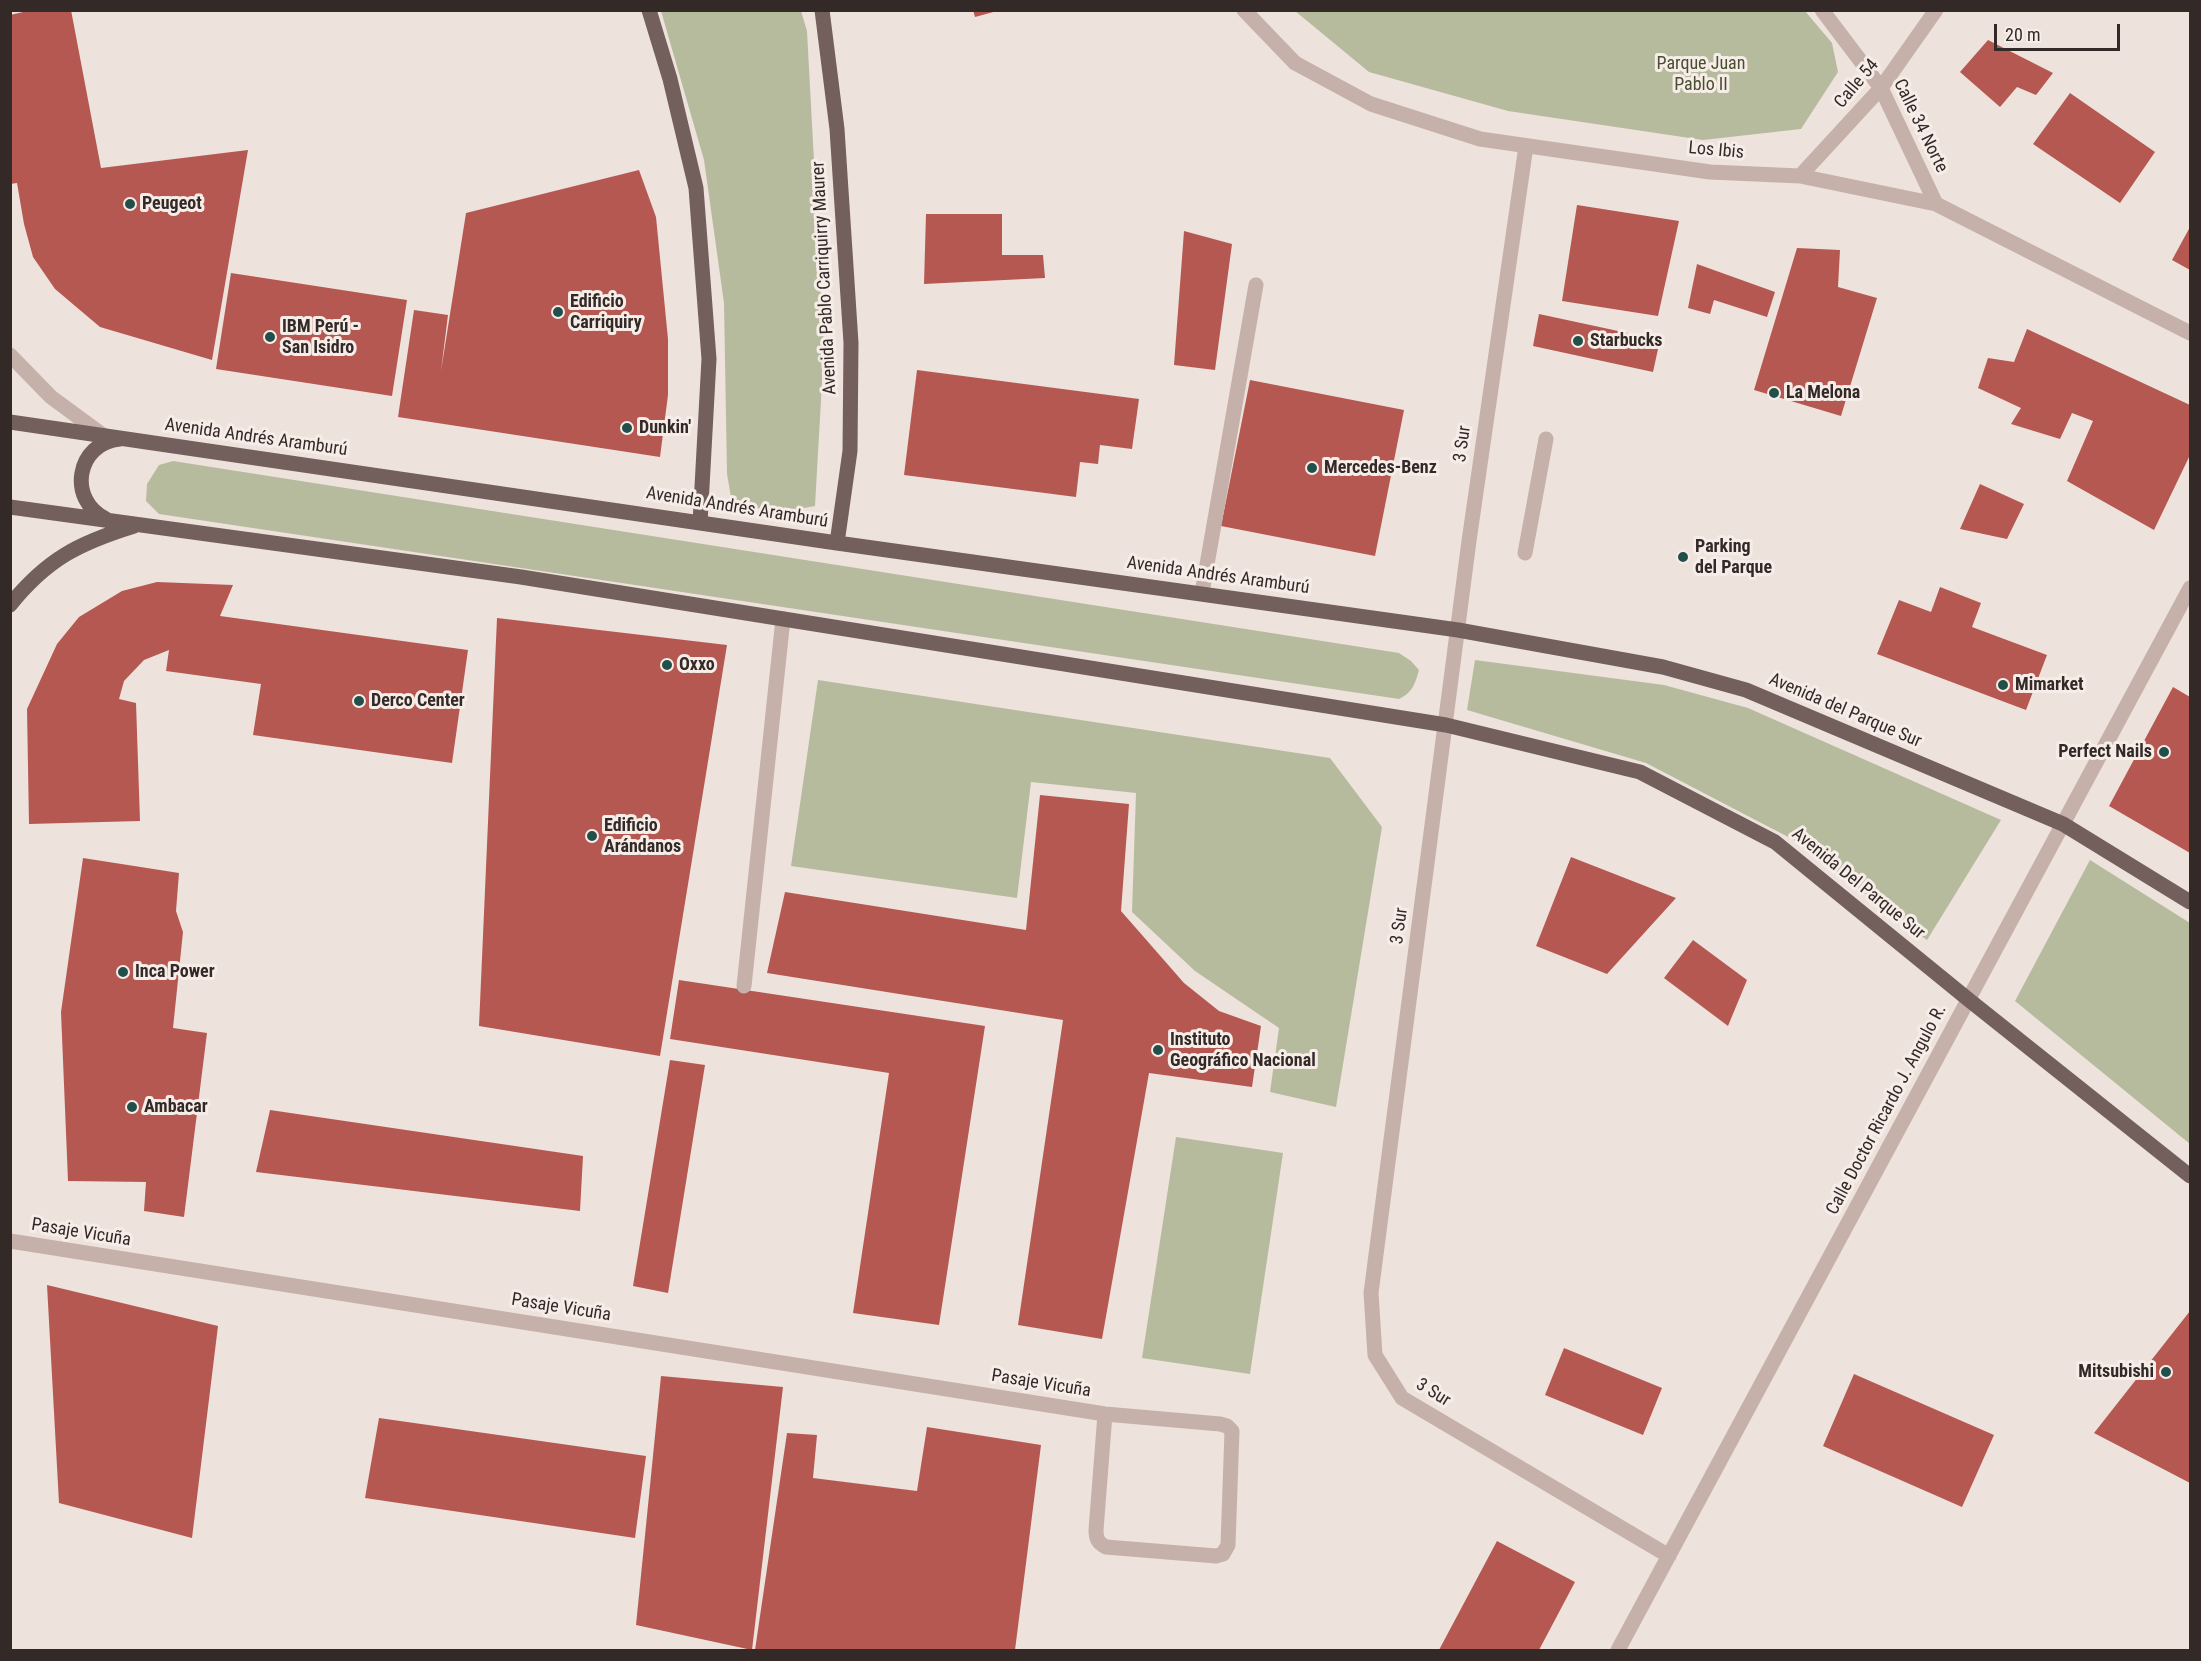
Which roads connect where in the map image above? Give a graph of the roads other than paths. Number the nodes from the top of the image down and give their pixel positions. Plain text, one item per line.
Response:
1 (649, 10) edge
2 (822, 10) edge
3 (1245, 10) edge
4 (1822, 10) edge
5 (1935, 10) edge
6 (1881, 88) junction
7 (1526, 146) junction
8 (1800, 176) junction
9 (1936, 204) junction
10 (1256, 285) dead end
11 (2190, 333) edge
12 (10, 355) edge
13 (10, 422) edge
14 (104, 436) junction
15 (123, 439) junction
16 (1546, 439) dead end
17 (10, 507) edge
18 (110, 520) junction
19 (700, 522) junction
20 (137, 525) junction
21 (837, 543) junction
22 (1526, 553) dead end
23 (2190, 588) edge
24 (1202, 594) junction
25 (10, 605) edge
26 (783, 619) junction
27 (1458, 630) junction
28 (1446, 725) junction
29 (2063, 824) junction
30 (2190, 902) edge
31 (744, 986) dead end
32 (1969, 1000) junction
33 (2190, 1176) edge
34 (10, 1241) edge
35 (1105, 1414) junction
36 (1669, 1556) junction
37 (1618, 1650) edge

1 - 19 main road
2 - 21 main road, Avenida Pablo Carriquirry Maurer
3 - 7 street, Los Ibis
4 - 6 street, Calle 34 Norte
5 - 6 street, Calle 54
6 - 8 street, Calle 54
6 - 9 street, Calle 34 Norte
7 - 8 street, Los Ibis
7 - 27 street, 3 Sur
8 - 9 street, Los Ibis
9 - 11 street, Los Ibis
10 - 24 street
12 - 14 street
13 - 14 main road, Avenida Andrés Aramburú
14 - 15 main road, Avenida Andrés Aramburú
15 - 18 main road
15 - 19 main road, Avenida Andrés Aramburú
16 - 22 street
17 - 18 main road
18 - 20 main road
19 - 21 main road, Avenida Andrés Aramburú
20 - 25 main road
20 - 26 main road
21 - 24 main road, Avenida Andrés Aramburú
23 - 29 street, Calle Doctor Ricardo J. Angulo R.
24 - 27 main road, Avenida Andrés Aramburú
26 - 28 main road
26 - 31 street
27 - 28 street, 3 Sur
27 - 29 main road, Avenida del Parque Sur
28 - 32 main road, Avenida Del Parque Sur
28 - 36 street, 3 Sur
29 - 30 main road, Avenida del Parque Sur
29 - 32 street, Calle Doctor Ricardo J. Angulo R.
32 - 33 main road, Avenida Del Parque Sur
32 - 36 street, Calle Doctor Ricardo J. Angulo R.
34 - 35 street, Pasaje Vicuña
35 - 35 street, Pasaje Vicuña
36 - 37 street, Calle Doctor Ricardo J. Angulo R.

